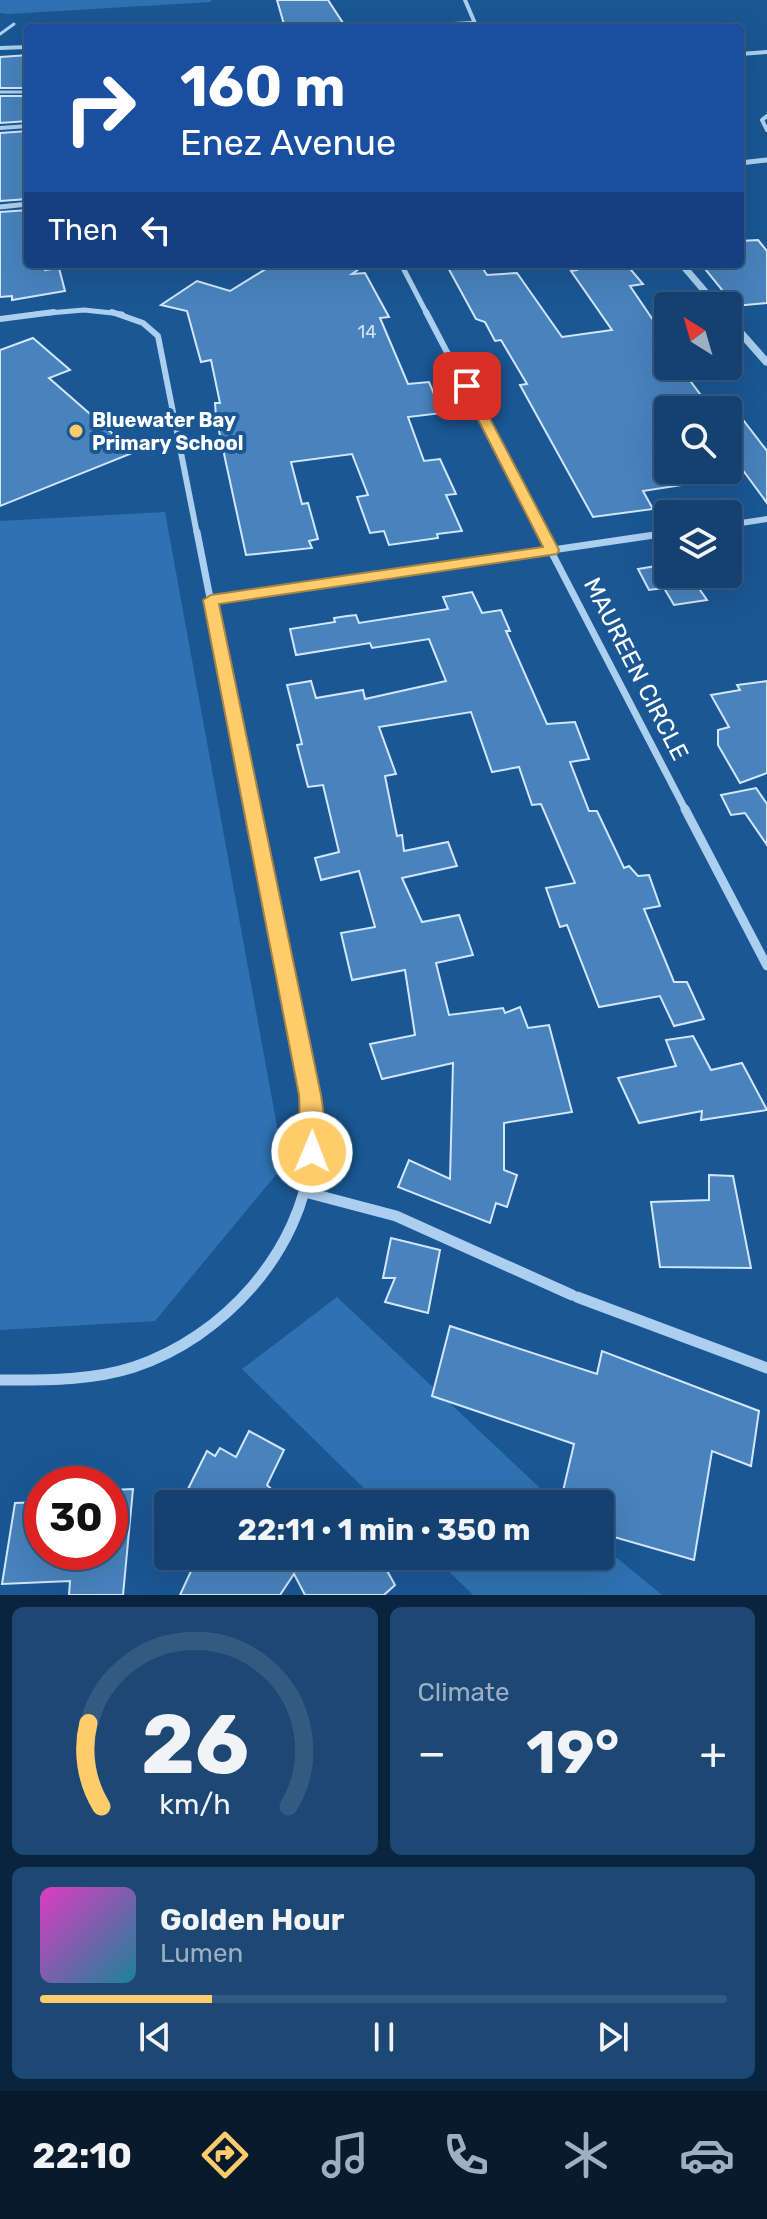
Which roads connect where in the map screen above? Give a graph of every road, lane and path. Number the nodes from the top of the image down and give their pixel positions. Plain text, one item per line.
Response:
1 (465, 0) edge
2 (472, 23) joint
3 (14, 24) dead end
4 (453, 24) edge
5 (0, 34) edge
6 (767, 44) edge
7 (744, 46) edge
8 (24, 47) edge
9 (0, 48) edge
10 (767, 52) edge
11 (744, 54) edge
12 (0, 92) edge
13 (24, 92) edge
14 (767, 116) edge
15 (24, 126) edge
16 (0, 128) edge
17 (767, 130) edge
18 (767, 160) edge
19 (744, 163) edge
20 (24, 204) edge
21 (0, 207) edge
22 (403, 268) edge
23 (685, 268) edge
24 (706, 292) edge
25 (0, 319) edge
26 (742, 334) edge
27 (767, 363) edge
28 (767, 519) edge
29 (742, 523) edge
30 (654, 535) edge
31 (552, 550) junction
32 (211, 600) junction
33 (767, 966) edge
34 (305, 1192) junction
35 (767, 1368) edge
36 (0, 1380) edge

1 - 2 street
2 - 4 street
3 - 5 lane
6 - 7 street
8 - 9 street
10 - 11 street
12 - 13 lane
14 - 17 street
15 - 16 street
18 - 19 street
20 - 21 street
22 - 31 street, MAUREEN CIRCLE
23 - 24 street
25 - 32 street
26 - 27 street
28 - 29 street
30 - 31 street
31 - 32 street
31 - 33 street, MAUREEN CIRCLE
32 - 34 street
34 - 35 street
34 - 36 street

